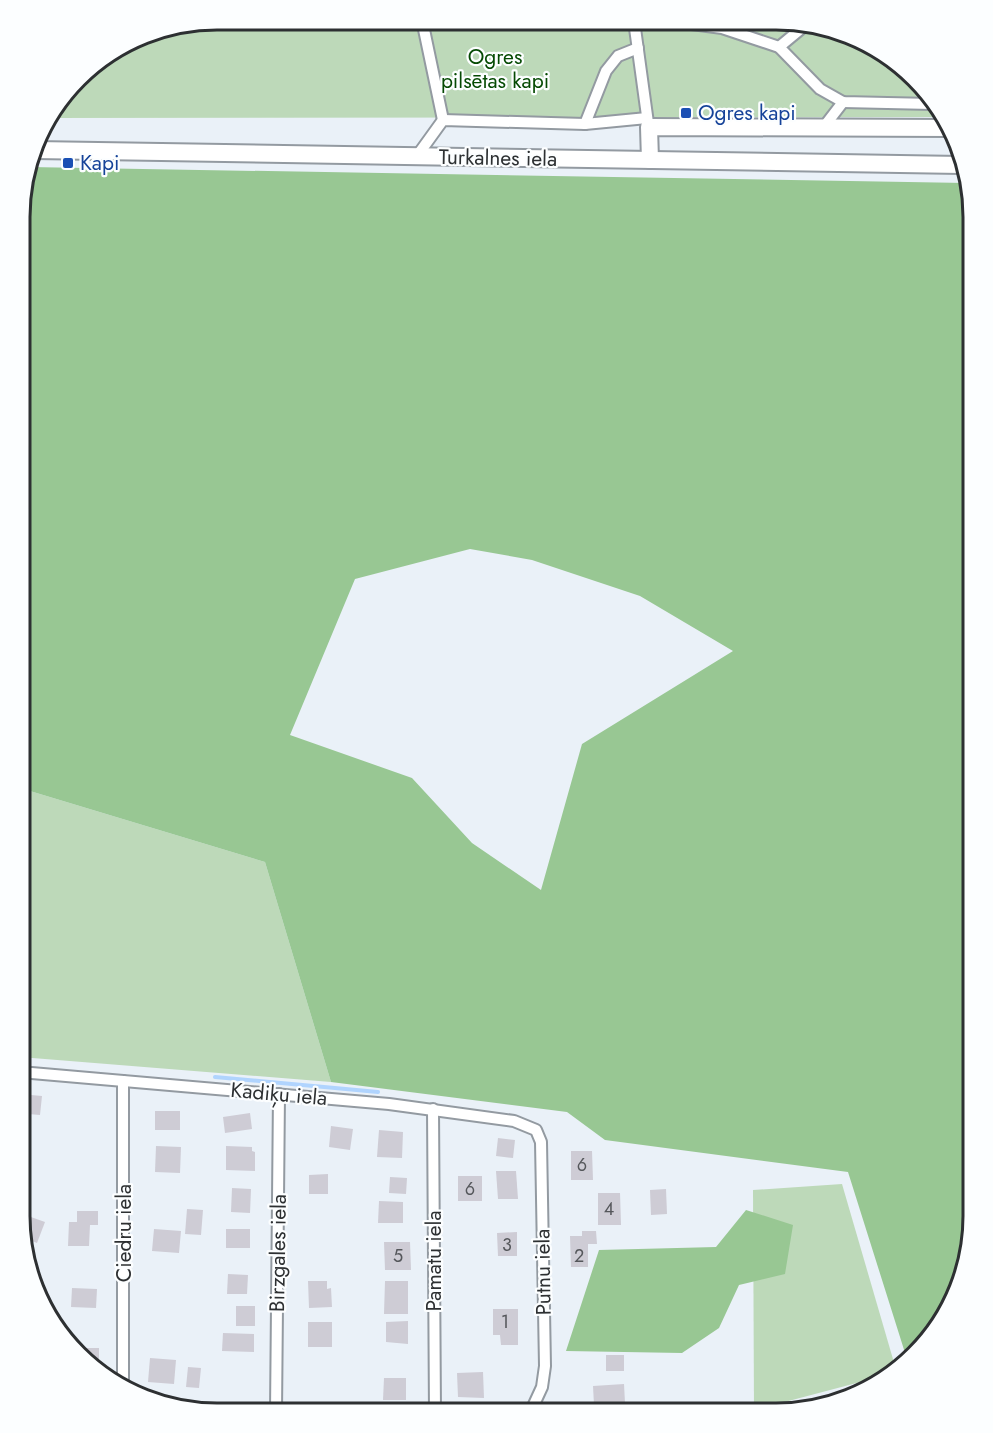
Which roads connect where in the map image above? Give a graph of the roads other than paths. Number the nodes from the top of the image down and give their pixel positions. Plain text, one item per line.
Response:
1 (424, 30) edge
2 (635, 30) edge
3 (738, 30) edge
4 (797, 32) edge
5 (779, 47) junction
6 (638, 48) junction
7 (843, 102) junction
8 (925, 104) edge
9 (443, 120) junction
10 (648, 122) junction
11 (585, 124) junction
12 (823, 128) junction
13 (941, 128) edge
14 (42, 150) edge
15 (417, 156) junction
16 (650, 160) junction
17 (955, 165) edge
18 (30, 1073) edge
19 (123, 1081) junction
20 (279, 1094) junction
21 (433, 1109) junction
22 (536, 1130) joint
23 (123, 1378) edge
24 (276, 1403) edge
25 (435, 1403) edge
26 (539, 1403) edge

1 - 9 street
2 - 6 street
3 - 5 street
4 - 5 street
5 - 7 street
6 - 10 street
6 - 11 street
7 - 8 street
7 - 12 street
9 - 11 street
9 - 15 street
10 - 11 street
10 - 12 main road
10 - 16 main road
12 - 13 main road
14 - 15 main road, Turkalnes iela
15 - 16 main road, Turkalnes iela
16 - 17 main road, Turkalnes iela
18 - 19 street, Kadiķu iela
19 - 20 street, Kadiķu iela
19 - 23 street, Ciedru iela
20 - 21 street, Kadiķu iela
20 - 24 street, Birzgales iela
21 - 22 street, Kadiķu iela
21 - 25 street, Pamatu iela
22 - 26 street, Putnu iela

